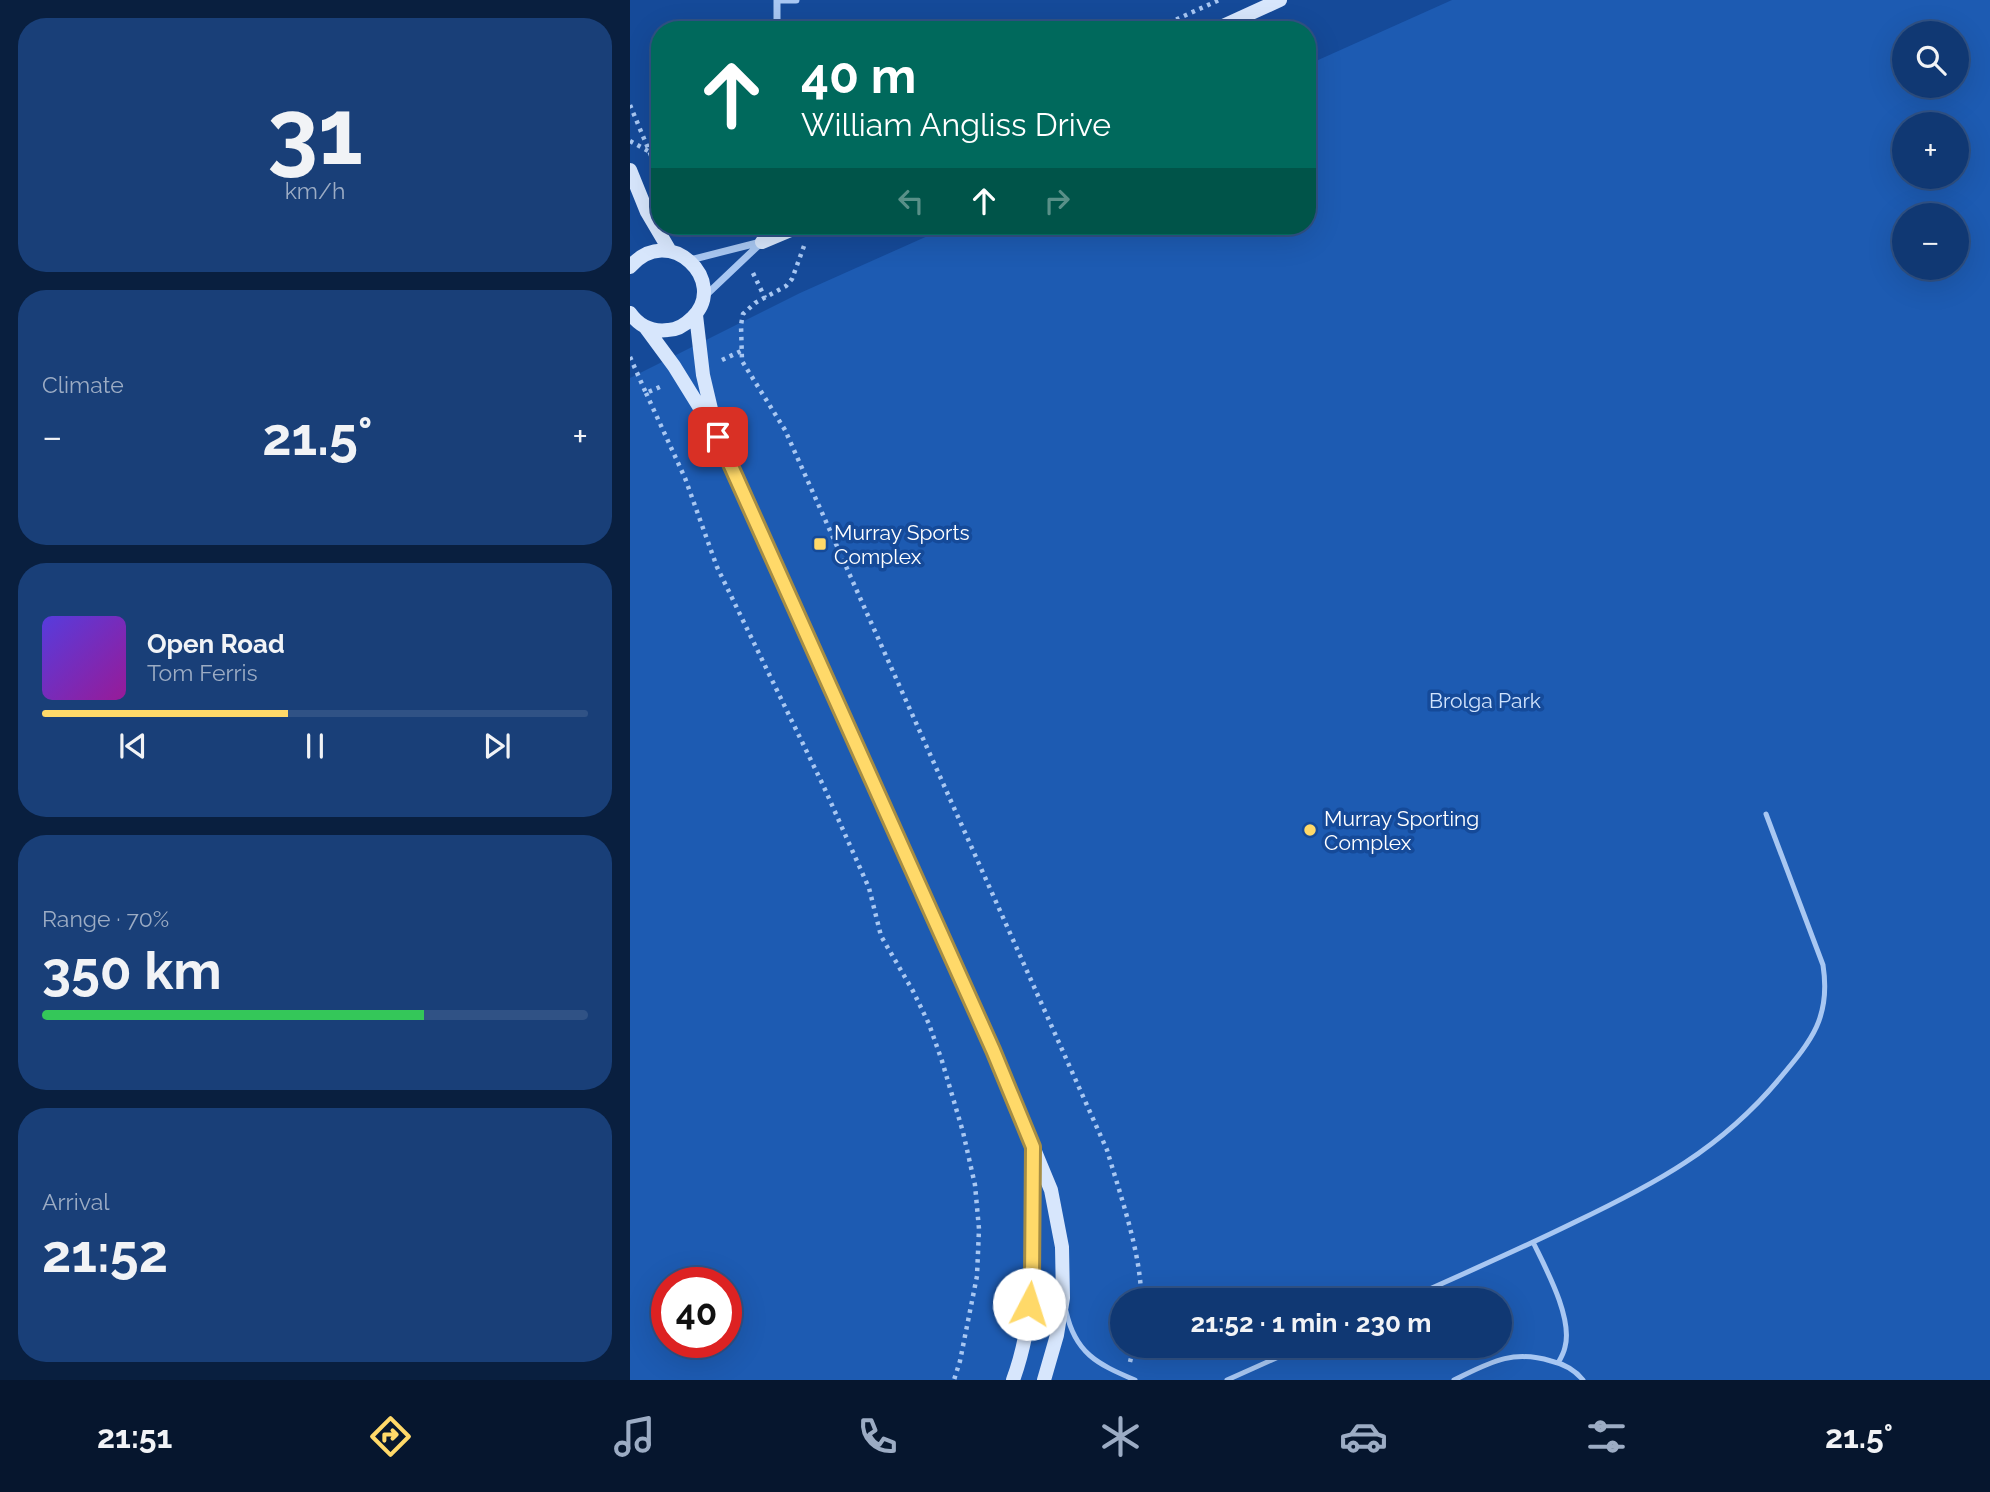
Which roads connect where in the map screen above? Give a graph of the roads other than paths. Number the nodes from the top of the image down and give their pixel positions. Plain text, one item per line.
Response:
1 (777, 0) edge
2 (796, 0) edge
3 (1280, 0) edge
4 (777, 21) edge
5 (1234, 21) edge
6 (630, 170) edge
7 (651, 219) edge
8 (661, 235) edge
9 (789, 235) edge
10 (762, 242) junction
11 (670, 251) junction
12 (690, 260) junction
13 (630, 267) edge
14 (702, 299) junction
15 (630, 313) edge
16 (696, 315) junction
17 (646, 328) junction
18 (718, 437) junction
19 (1766, 814) dead end
20 (1033, 1147) junction
21 (1533, 1242) junction
22 (1431, 1288) edge
23 (1063, 1298) junction
24 (1276, 1358) edge
25 (1558, 1363) junction
26 (1013, 1380) edge
27 (1044, 1380) edge
28 (1135, 1380) edge
29 (1227, 1380) edge
30 (1454, 1380) edge
31 (1583, 1380) edge

1 - 2 street
1 - 4 street
3 - 5 street
6 - 7 street
8 - 11 street
9 - 10 street
10 - 12 street
10 - 14 street
11 - 12 street
11 - 13 street
12 - 14 street
14 - 16 street
15 - 17 street
16 - 17 street
16 - 18 street
17 - 18 street
18 - 20 street
19 - 21 lane
20 - 23 street
20 - 26 street
21 - 22 lane
21 - 25 lane
23 - 27 street
23 - 28 lane
24 - 29 lane
25 - 30 lane
25 - 31 lane

